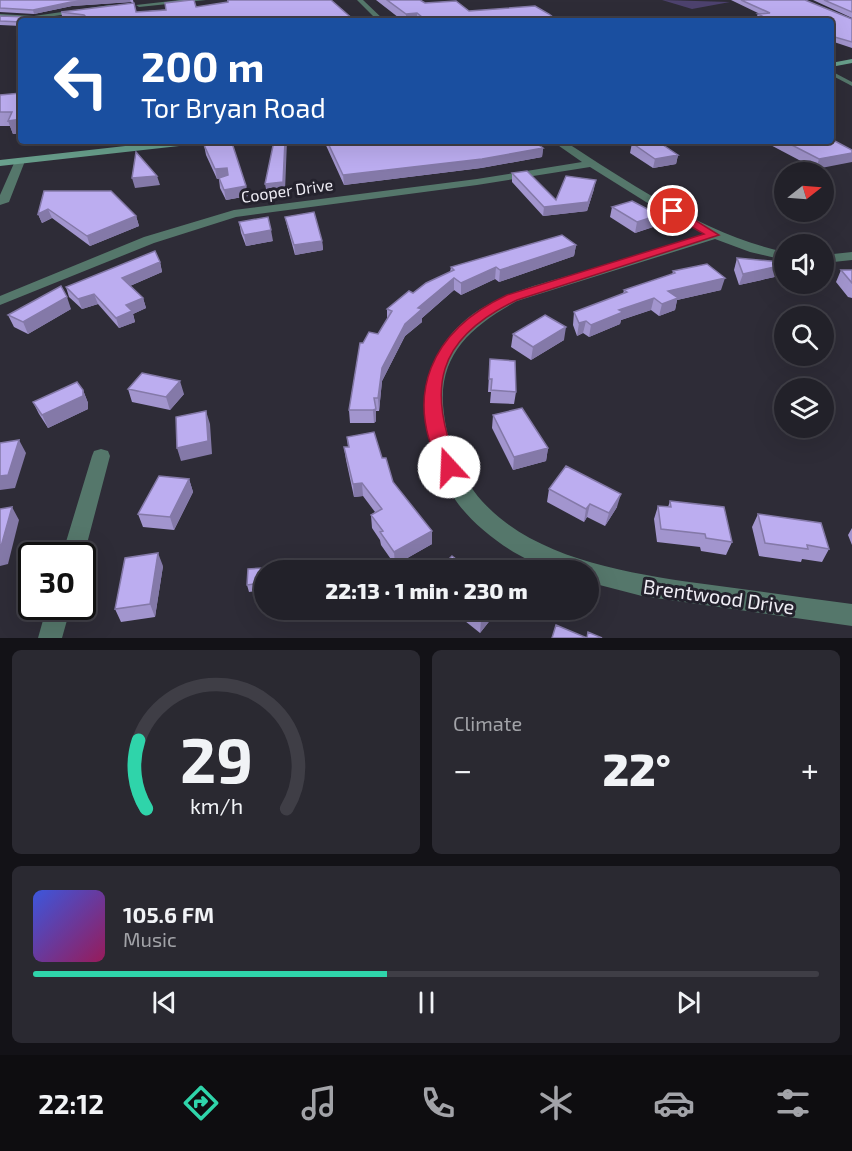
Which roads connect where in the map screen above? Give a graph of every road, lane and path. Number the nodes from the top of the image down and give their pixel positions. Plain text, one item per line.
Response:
1 (203, 0) edge
2 (360, 0) edge
3 (139, 5) dead end
4 (120, 6) edge
5 (0, 16) edge
6 (38, 17) junction
7 (49, 18) edge
8 (379, 18) edge
9 (852, 61) edge
10 (834, 64) edge
11 (834, 74) edge
12 (852, 84) edge
13 (171, 144) edge
14 (561, 144) edge
15 (20, 161) junction
16 (0, 163) edge
17 (593, 164) junction
18 (3, 202) dead end
19 (714, 235) junction
20 (774, 254) edge
21 (852, 256) edge
22 (834, 258) edge
23 (0, 301) edge
24 (101, 456) dead end
25 (77, 542) edge
26 (559, 560) edge
27 (599, 575) edge
28 (852, 615) edge
29 (55, 620) edge
30 (50, 638) edge

1 - 3 street
2 - 8 street
4 - 6 street
5 - 6 street
6 - 7 street
9 - 10 main road
11 - 12 lane
13 - 15 main road
14 - 17 street
15 - 16 main road
15 - 18 street
17 - 19 street
17 - 23 street, Cooper Drive
19 - 20 street
19 - 26 street
21 - 22 street
24 - 25 street
27 - 28 street, Brentwood Drive
29 - 30 street

